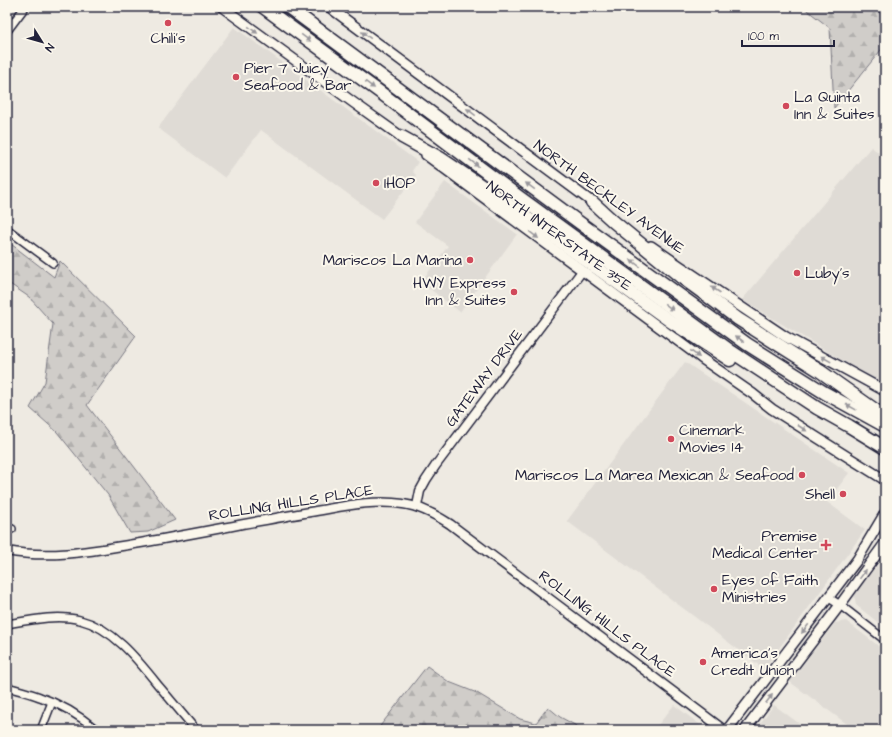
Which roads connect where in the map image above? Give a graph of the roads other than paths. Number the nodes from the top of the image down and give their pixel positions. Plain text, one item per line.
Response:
1 (25, 7) edge
2 (222, 7) edge
3 (263, 7) edge
4 (288, 7) edge
5 (328, 7) edge
6 (7, 31) edge
7 (402, 137) junction
8 (592, 202) junction
9 (7, 229) edge
10 (53, 263) dead end
11 (582, 271) junction
12 (885, 391) edge
13 (817, 408) junction
14 (885, 417) edge
15 (885, 426) edge
16 (885, 448) edge
17 (848, 458) junction
18 (885, 473) edge
19 (885, 480) edge
20 (417, 506) junction
21 (885, 513) edge
22 (885, 543) edge
23 (7, 551) edge
24 (829, 598) junction
25 (840, 605) junction
26 (7, 624) edge
27 (885, 640) edge
28 (7, 687) edge
29 (52, 702) junction
30 (40, 730) edge
31 (97, 730) edge
32 (196, 730) edge
33 (725, 730) edge
34 (745, 730) edge

1 - 6 street
2 -> 7 main road, NORTH INTERSTATE 35E
3 -> 13 highway
15 -> 4 highway
8 -> 5 main road, NORTH BECKLEY AVENUE
7 -> 11 main road, NORTH INTERSTATE 35E
7 - 13 highway
12 -> 8 main road, NORTH BECKLEY AVENUE
8 - 14 highway
9 - 10 street
11 -> 17 main road, NORTH INTERSTATE 35E
11 - 20 street, GATEWAY DRIVE
13 - 16 highway
17 - 18 main road
17 - 19 main road, NORTH INTERSTATE 35E
20 - 23 street, ROLLING HILLS PLACE
20 - 33 street, ROLLING HILLS PLACE
21 - 24 main road
25 -> 22 main road
24 - 25 street
24 -> 33 main road
25 - 27 street
34 -> 25 main road
26 - 32 street
28 - 29 street
29 - 30 street
29 - 31 street

